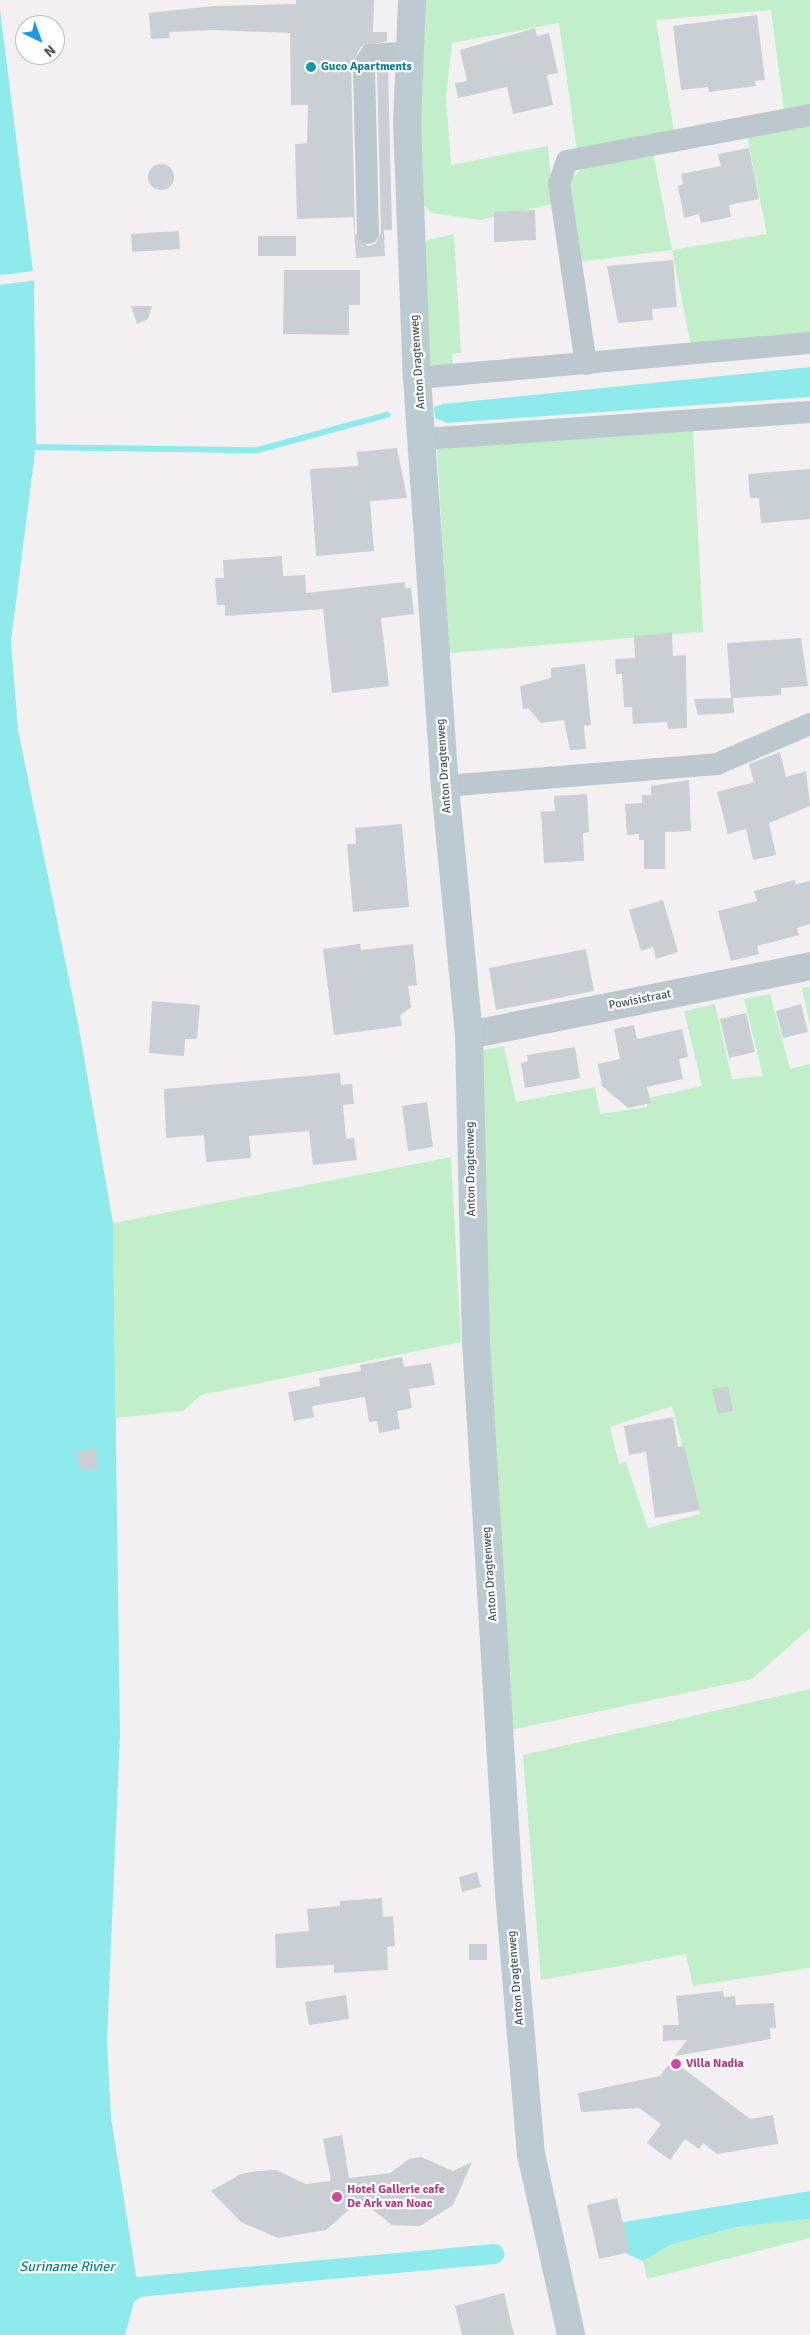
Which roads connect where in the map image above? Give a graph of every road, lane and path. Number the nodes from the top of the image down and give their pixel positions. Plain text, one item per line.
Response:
1 (412, 0) edge
2 (410, 52) junction
3 (810, 115) edge
4 (368, 233) dead end
5 (810, 343) edge
6 (586, 364) junction
7 (417, 378) junction
8 (810, 412) edge
9 (424, 439) junction
10 (810, 724) edge
11 (445, 786) junction
12 (810, 966) edge
13 (469, 1035) junction
14 (571, 2335) edge

1 - 2 main road, Anton Dragtenweg
2 - 4 street
2 - 7 main road, Anton Dragtenweg
3 - 6 street
5 - 6 street
6 - 7 street
7 - 9 main road, Anton Dragtenweg
8 - 9 street
9 - 11 main road, Anton Dragtenweg
10 - 11 street
11 - 13 main road, Anton Dragtenweg
12 - 13 street, Powisistraat
13 - 14 main road, Anton Dragtenweg

